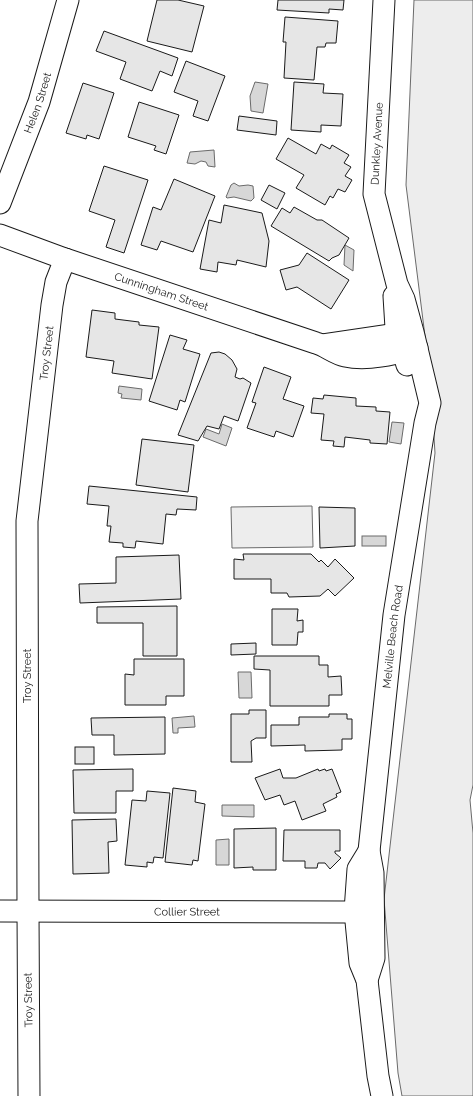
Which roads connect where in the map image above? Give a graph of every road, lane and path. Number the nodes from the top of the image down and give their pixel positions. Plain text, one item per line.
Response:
1 (68, 0) edge
2 (384, 0) edge
3 (0, 203) edge
4 (0, 235) edge
5 (65, 259) junction
6 (408, 342) junction
7 (0, 911) edge
8 (28, 911) junction
9 (364, 911) junction
10 (29, 1096) edge
11 (382, 1096) edge

1 - 3 street, Helen Street
2 - 6 street, Dunkley Avenue
4 - 5 street, Cunningham Street
5 - 6 street, Cunningham Street
5 - 8 street, Troy Street
6 - 9 street, Melville Beach Road
7 - 8 street, Collier Street
8 - 9 street, Collier Street
8 - 10 street, Troy Street
9 - 11 street, Melville Beach Road

